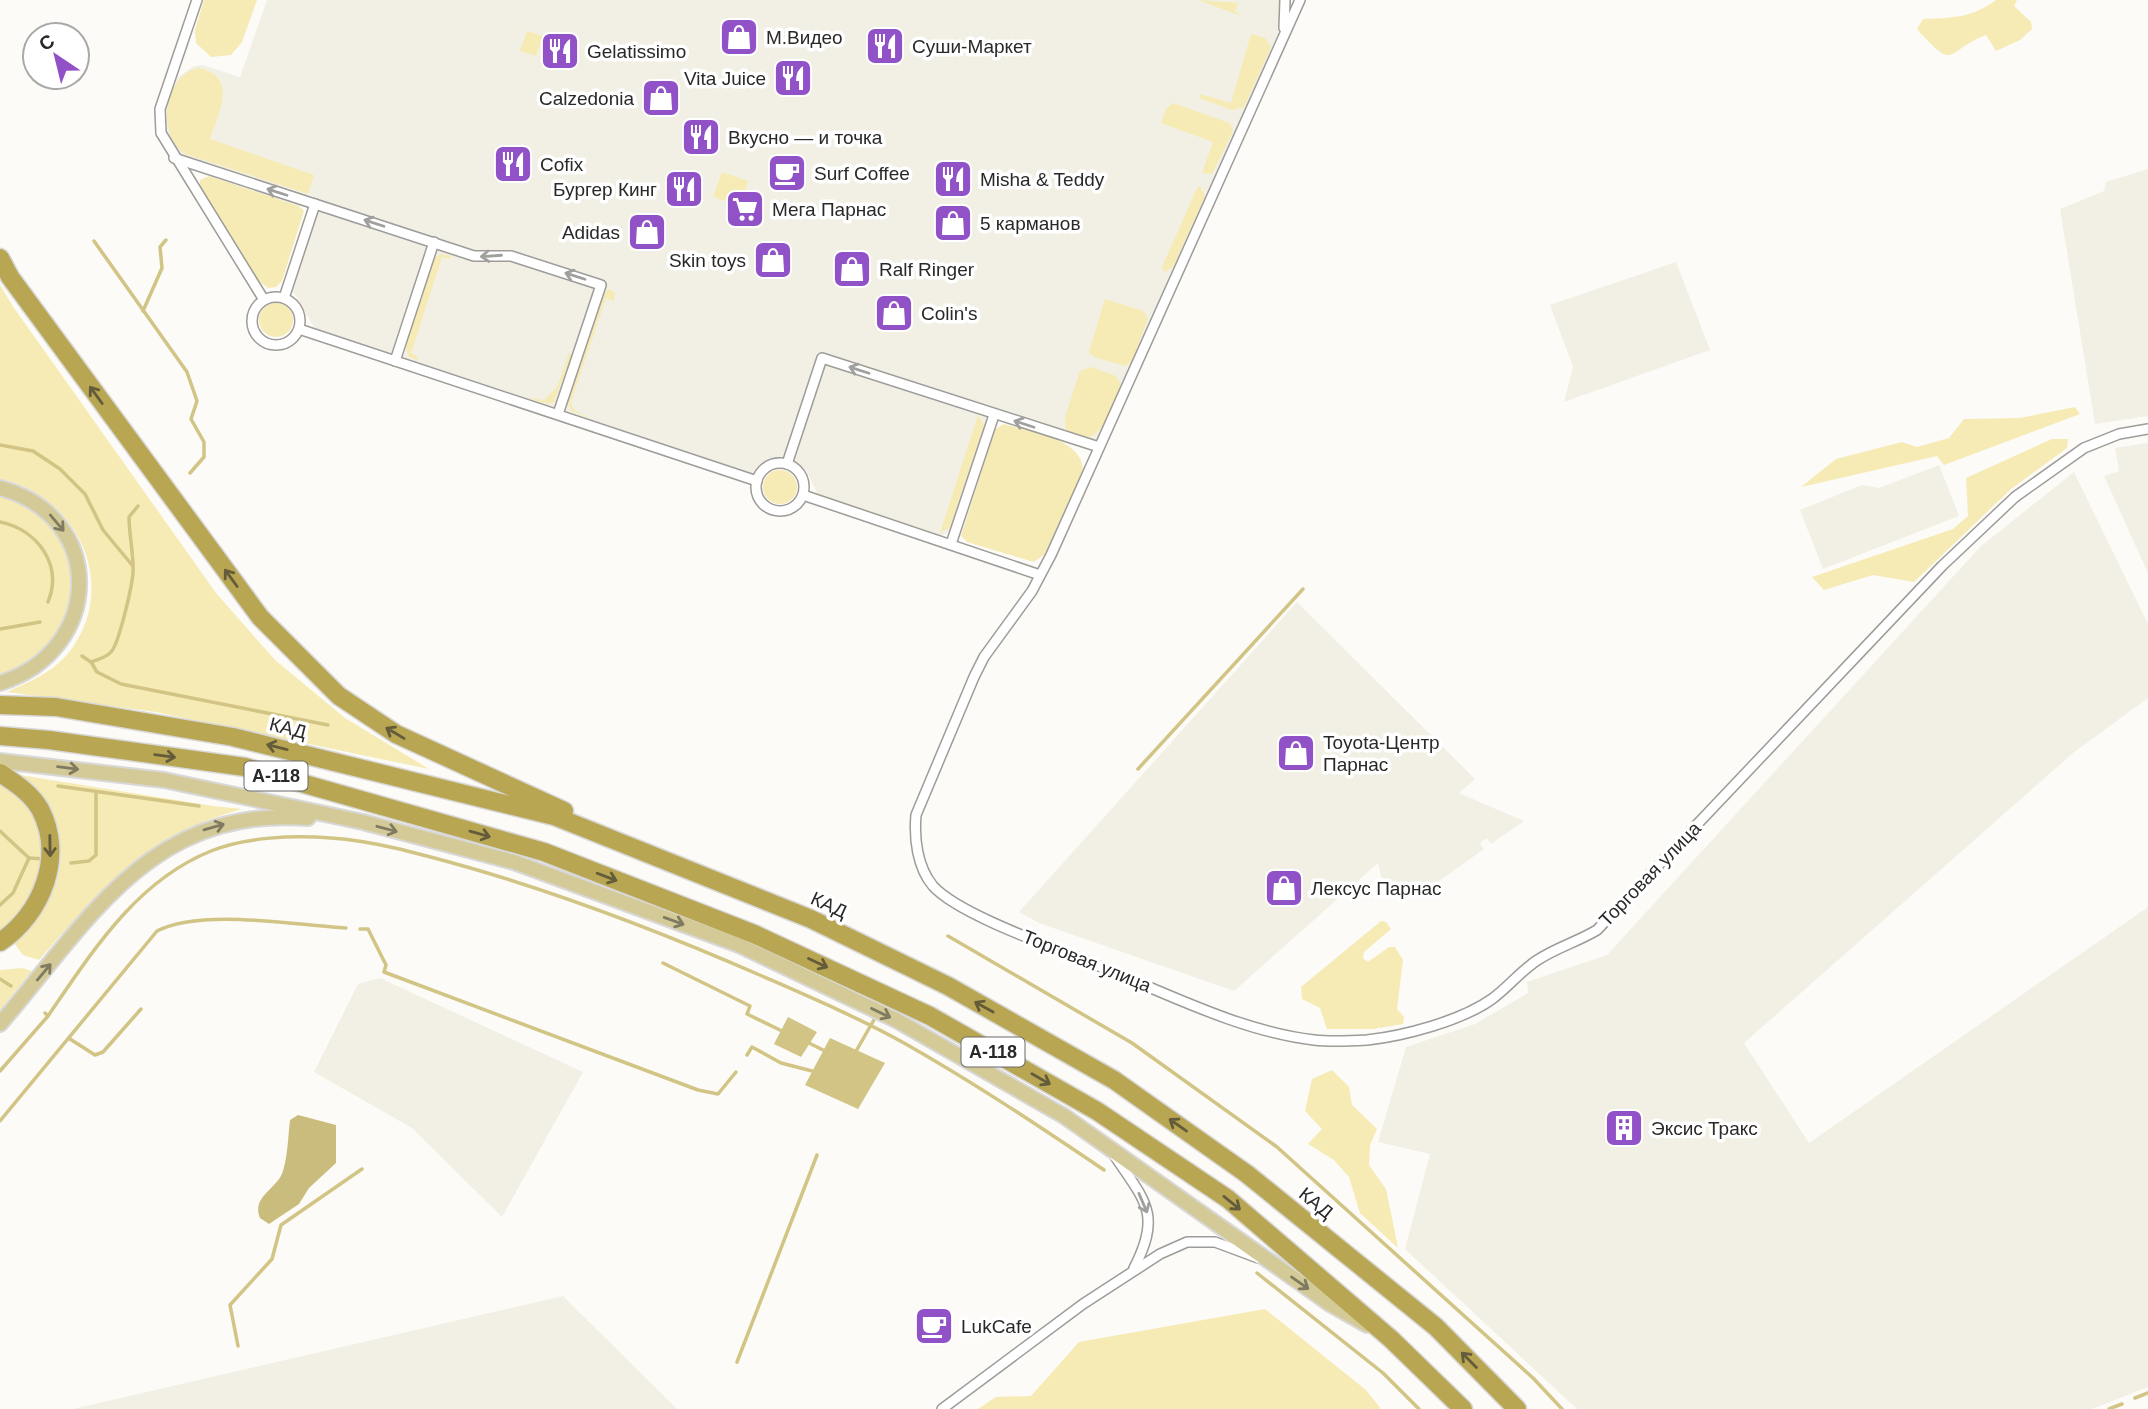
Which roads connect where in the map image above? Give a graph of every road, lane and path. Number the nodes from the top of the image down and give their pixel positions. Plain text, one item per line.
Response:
1 (197, 0) edge
2 (1285, 0) edge
3 (1300, 0) edge
4 (1283, 36) junction
5 (174, 158) junction
6 (315, 204) junction
7 (434, 242) junction
8 (0, 258) edge
9 (284, 298) junction
10 (264, 300) junction
11 (299, 329) junction
12 (395, 361) junction
13 (558, 414) junction
14 (994, 415) junction
15 (2148, 429) edge
16 (1099, 447) junction
17 (787, 464) junction
18 (757, 481) junction
19 (0, 488) edge
20 (803, 495) junction
21 (951, 544) junction
22 (1040, 575) junction
23 (0, 683) edge
24 (0, 705) edge
25 (0, 736) edge
26 (0, 761) edge
27 (0, 773) edge
28 (363, 822) junction
29 (608, 837) junction
30 (0, 942) edge
31 (0, 1024) edge
32 (1107, 1145) junction
33 (1270, 1262) junction
34 (1133, 1269) junction
35 (1391, 1339) junction
36 (942, 1409) edge
37 (1463, 1409) edge
38 (1517, 1409) edge

1 - 5 street
2 - 4 street
3 - 4 street
4 - 16 street
6 -> 5 street
5 - 10 street
7 -> 6 street
6 - 9 street
7 - 12 street
13 -> 7 street
29 -> 8 highway
9 - 10 street
9 - 11 street
10 - 11 street
11 - 12 street
12 - 13 street
13 - 18 street
16 -> 14 street
14 -> 17 street
14 - 21 street
15 - 22 street, Торговая улица
16 - 22 street
17 - 18 street
17 - 20 street
18 - 20 street
19 -> 23 main road
20 - 21 street
21 - 22 street
29 -> 24 highway, КАД / А-118
25 -> 35 highway, А-118
26 -> 28 main road
27 -> 30 highway
31 -> 28 main road
28 -> 32 main road
38 -> 29 highway, КАД / А-118
32 - 33 main road
32 -> 34 street
33 - 34 street
33 -> 35 main road
34 - 36 street
35 - 37 highway, А-118

